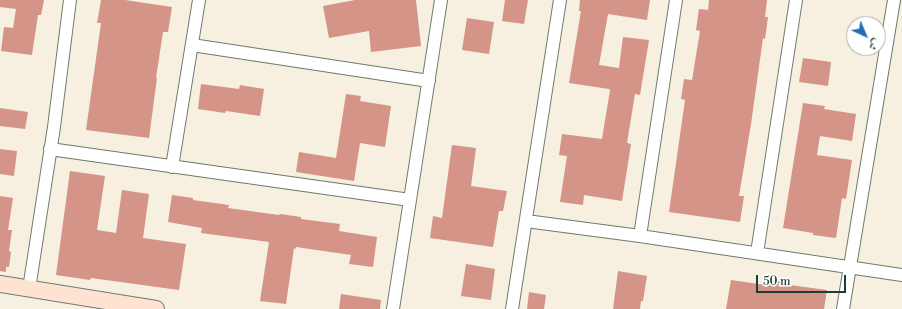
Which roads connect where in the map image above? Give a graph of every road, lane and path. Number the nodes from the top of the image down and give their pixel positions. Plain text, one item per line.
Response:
1 (70, 0) edge
2 (199, 0) edge
3 (441, 0) edge
4 (560, 0) edge
5 (676, 0) edge
6 (796, 0) edge
7 (894, 0) edge
8 (897, 0) edge
9 (902, 1) edge
10 (192, 45) junction
11 (429, 80) junction
12 (50, 149) junction
13 (172, 167) junction
14 (410, 200) junction
15 (526, 221) junction
16 (640, 236) junction
17 (757, 253) junction
18 (851, 267) junction
19 (902, 275) edge
20 (0, 284) edge
21 (29, 289) junction
22 (156, 309) edge
23 (393, 309) edge
24 (512, 309) edge
25 (843, 309) edge

1 - 12 street
2 - 10 street
3 - 11 street
4 - 15 street
5 - 16 street
6 - 17 street
7 - 18 street
8 - 9 street
10 - 11 street
10 - 13 street
11 - 14 street
12 - 13 street
12 - 21 street
13 - 14 street
14 - 23 street
15 - 16 street
15 - 24 street
16 - 17 street
17 - 18 street
18 - 19 street
18 - 25 street
20 - 21 main road
21 - 22 main road

